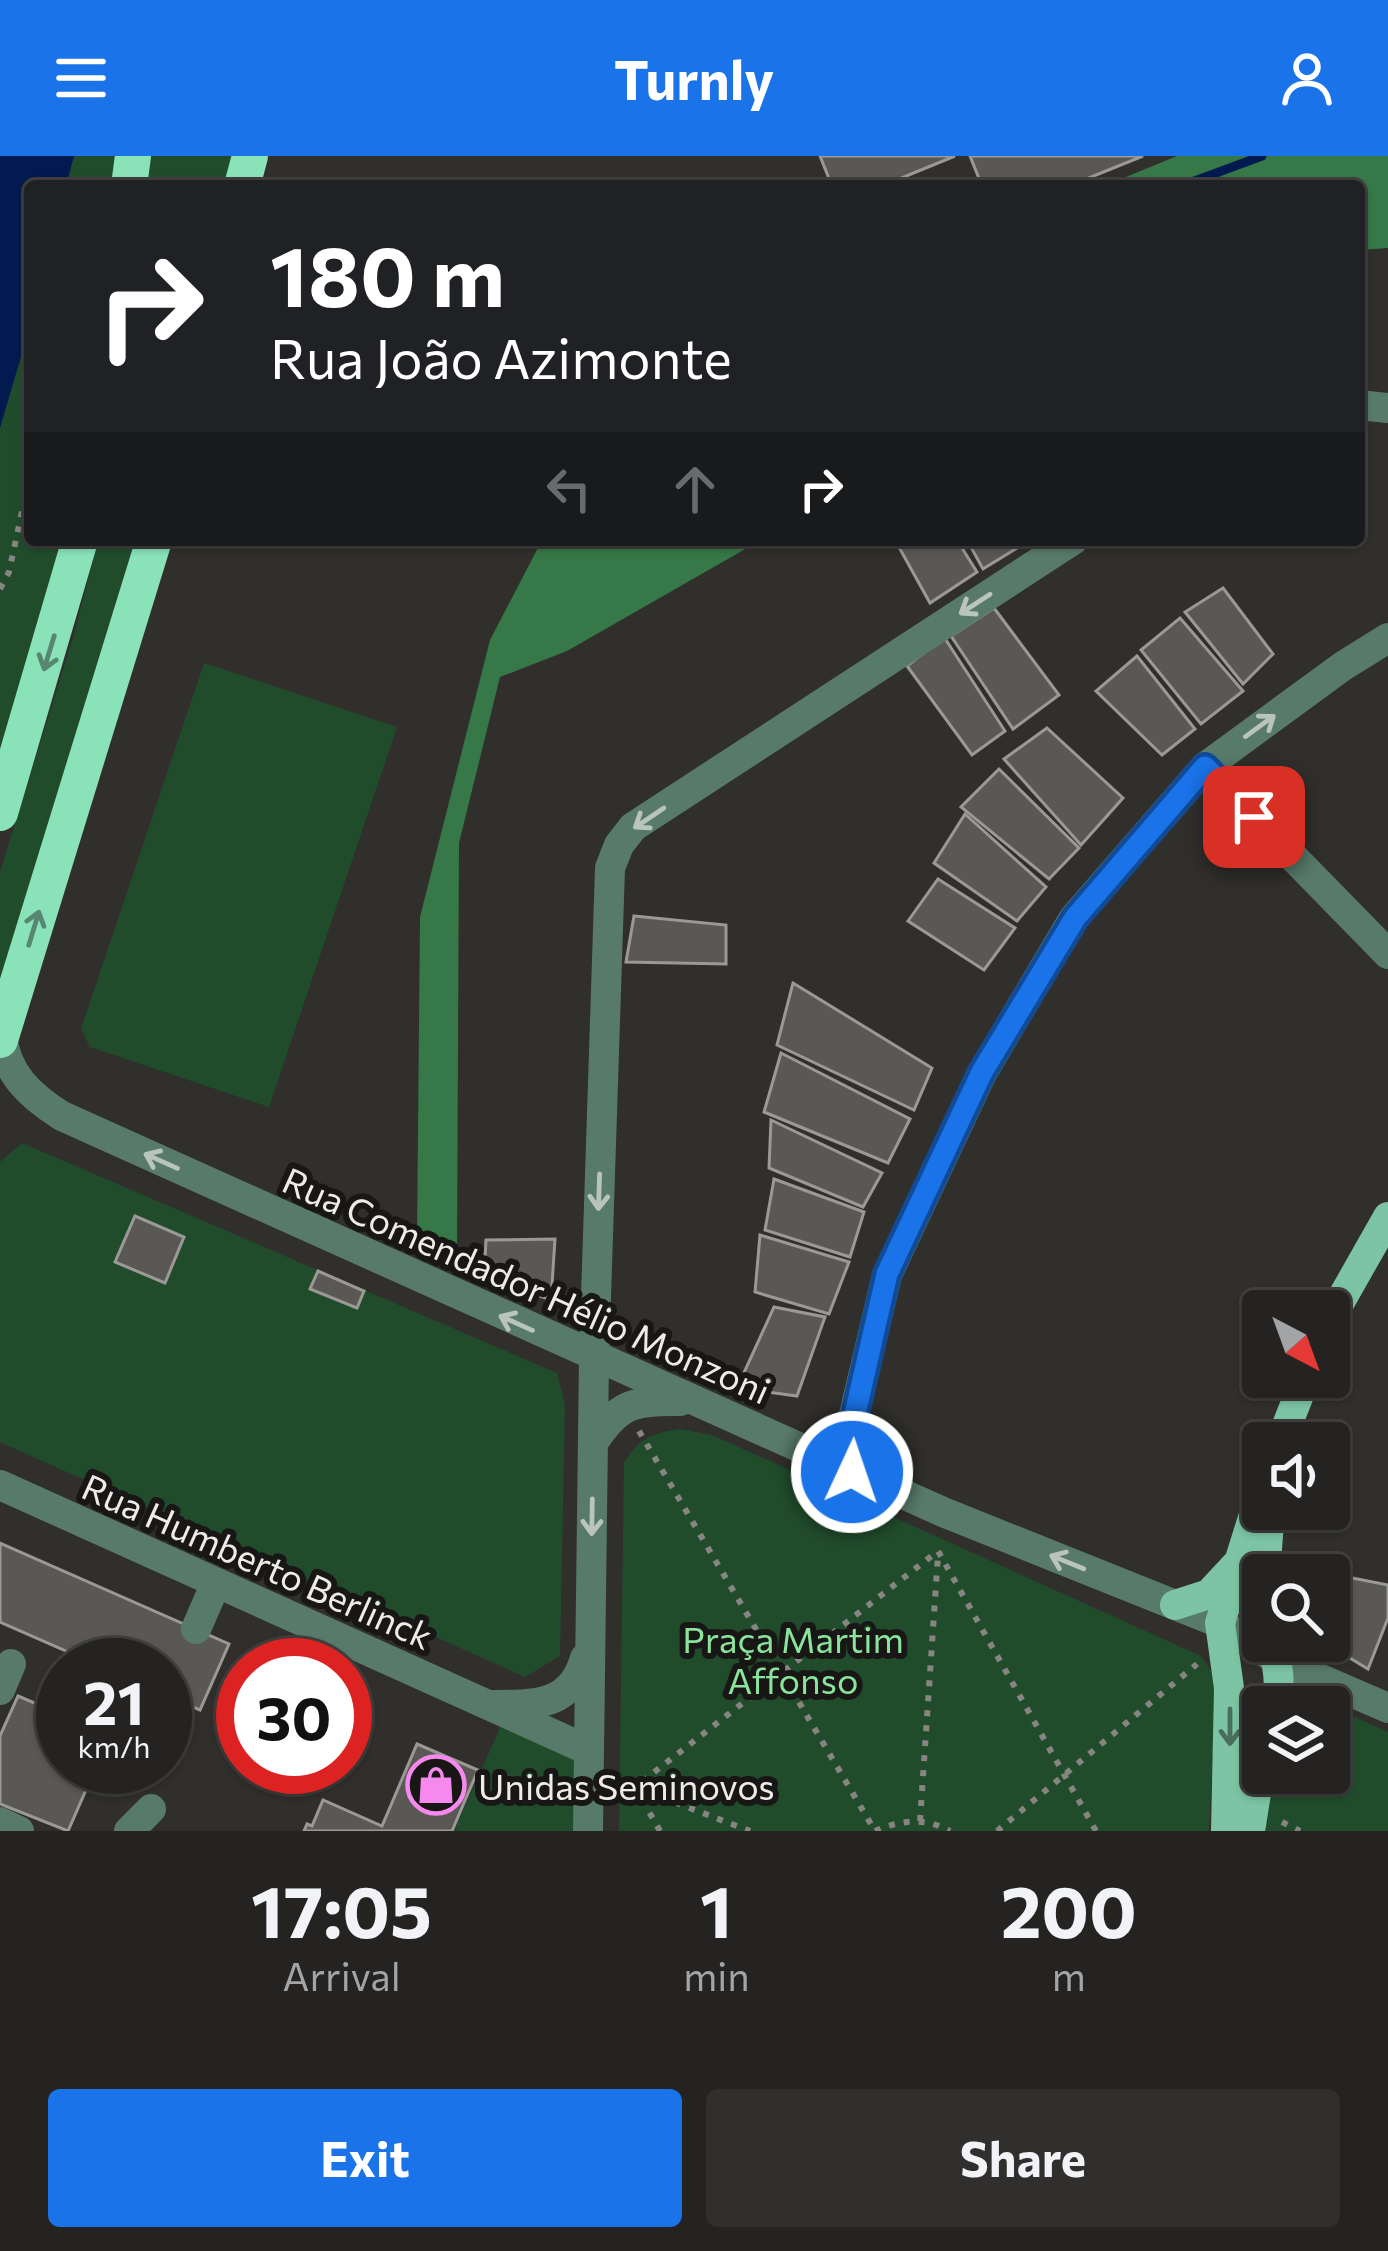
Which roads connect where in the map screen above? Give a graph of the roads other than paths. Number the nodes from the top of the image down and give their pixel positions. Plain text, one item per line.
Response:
1 (78, 546) edge
2 (152, 546) edge
3 (1064, 546) edge
4 (1388, 638) edge
5 (1205, 767) junction
6 (0, 813) edge
7 (1388, 954) edge
8 (1, 1037) edge
9 (1388, 1217) edge
10 (1347, 1290) edge
11 (593, 1358) junction
12 (692, 1401) junction
13 (593, 1443) junction
14 (852, 1472) junction
15 (0, 1484) edge
16 (1242, 1574) edge
17 (216, 1583) junction
18 (1242, 1590) edge
19 (1175, 1606) junction
20 (196, 1629) dead end
21 (1221, 1633) junction
22 (1242, 1640) edge
23 (590, 1641) junction
24 (1298, 1662) edge
25 (486, 1705) junction
26 (1388, 1708) edge
27 (588, 1760) junction
28 (1256, 1794) edge
29 (151, 1808) dead end
30 (0, 1822) edge
31 (19, 1831) edge
32 (129, 1831) edge
33 (588, 1831) edge
34 (1226, 1831) edge
35 (1250, 1831) edge

1 -> 6 highway
8 -> 2 highway
3 -> 11 street
5 -> 4 street
5 - 7 street
5 - 14 street
11 -> 8 street, Rua Comendador Hélio Monzoni
9 - 10 main road
11 - 12 street, Rua Comendador Hélio Monzoni
11 - 13 street
12 - 13 street
12 - 14 street, Rua Comendador Hélio Monzoni
13 -> 23 street
19 -> 14 street, Rua Comendador Hélio Monzoni
15 - 17 street, Rua Humberto Berlinck
16 - 19 main road
17 - 20 street
17 - 25 street, Rua Humberto Berlinck
18 - 21 main road
19 - 21 street, Rua Comendador Hélio Monzoni
21 - 22 street, Rua Comendador Hélio Monzoni
21 -> 34 main road
23 - 25 street, Rua Humberto Berlinck
23 - 27 street
24 - 26 street, Rua Comendador Hélio Monzoni
25 - 27 street, Rua Humberto Berlinck
27 - 33 street
28 - 35 main road
29 - 32 street
30 - 31 street

